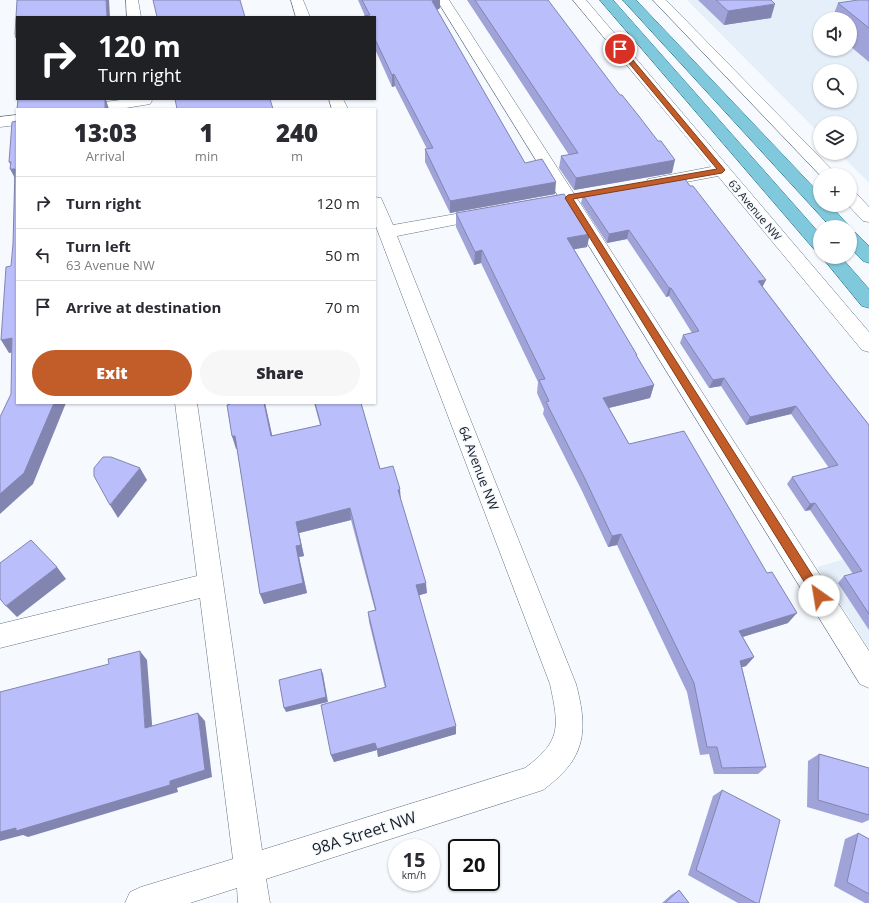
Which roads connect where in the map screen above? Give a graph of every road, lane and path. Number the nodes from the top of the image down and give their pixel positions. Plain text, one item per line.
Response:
1 (132, 0) edge
2 (297, 0) edge
3 (443, 0) edge
4 (579, 0) edge
5 (606, 0) edge
6 (629, 0) edge
7 (659, 0) edge
8 (134, 16) edge
9 (303, 16) edge
10 (145, 103) edge
11 (98, 108) edge
12 (16, 120) edge
13 (0, 122) edge
14 (810, 155) junction
15 (779, 162) junction
16 (822, 168) edge
17 (722, 170) junction
18 (638, 185) edge
19 (376, 204) edge
20 (500, 210) edge
21 (834, 220) edge
22 (387, 232) junction
23 (813, 237) edge
24 (857, 244) edge
25 (869, 257) edge
26 (837, 264) edge
27 (869, 301) edge
28 (869, 345) edge
29 (186, 404) edge
30 (210, 584) junction
31 (0, 636) edge
32 (869, 675) edge
33 (568, 737) joint
34 (249, 870) junction
35 (141, 903) edge
36 (254, 903) edge

1 - 8 street
2 - 9 street
3 - 32 street
4 - 17 street, 63 Avenue NW
5 - 23 main road, 63 Avenue NW
6 - 15 main road
7 - 14 street
10 - 11 street
12 - 13 street
14 - 15 street
14 - 16 street
15 - 21 main road
17 - 18 street
17 - 28 street, 63 Avenue NW
19 - 22 street, 64 Avenue NW
20 - 22 street
22 - 33 street, 64 Avenue NW
24 - 25 main road
26 - 27 main road
29 - 30 street
30 - 31 street
30 - 34 street
33 - 34 street, 98A Street NW
34 - 35 street, 98A Street NW
34 - 36 street

